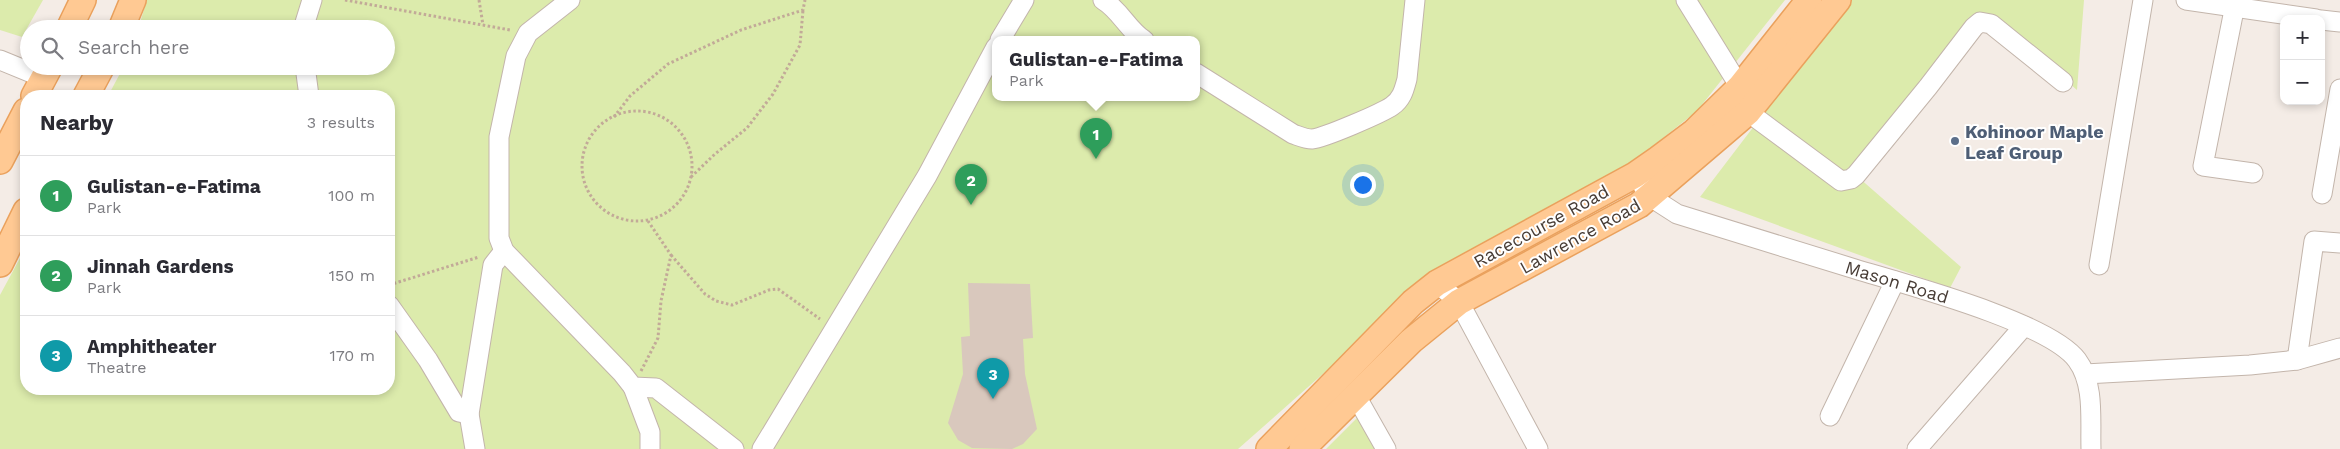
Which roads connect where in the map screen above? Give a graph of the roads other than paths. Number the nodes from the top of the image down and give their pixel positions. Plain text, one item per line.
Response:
1 (83, 0) edge
2 (133, 0) edge
3 (312, 0) edge
4 (570, 0) edge
5 (1024, 0) edge
6 (1103, 0) edge
7 (1415, 0) edge
8 (1686, 0) edge
9 (1809, 0) edge
10 (1838, 0) edge
11 (2143, 0) edge
12 (2186, 0) edge
13 (2235, 4) edge
14 (2294, 15) edge
15 (73, 20) edge
16 (125, 20) edge
17 (306, 20) edge
18 (2325, 20) edge
19 (2340, 22) edge
20 (1002, 36) edge
21 (1139, 36) edge
22 (992, 54) edge
23 (0, 60) edge
24 (20, 69) edge
25 (97, 75) edge
26 (307, 75) edge
27 (1200, 76) edge
28 (2063, 82) dead end
29 (2340, 89) edge
30 (89, 90) edge
31 (308, 90) edge
32 (1748, 100) junction
33 (20, 123) edge
34 (0, 161) edge
35 (2253, 173) dead end
36 (1635, 175) junction
37 (2322, 194) dead end
38 (1650, 196) junction
39 (20, 223) edge
40 (2340, 243) edge
41 (498, 258) junction
42 (0, 264) edge
43 (2099, 265) dead end
44 (1895, 281) junction
45 (1437, 282) junction
46 (1459, 302) junction
47 (395, 314) edge
48 (2024, 326) junction
49 (2340, 348) edge
50 (2297, 360) junction
51 (2085, 374) junction
52 (633, 387) junction
53 (1356, 396) junction
54 (469, 414) junction
55 (1830, 416) dead end
56 (475, 449) edge
57 (650, 449) edge
58 (734, 449) edge
59 (762, 449) edge
60 (1269, 449) edge
61 (1302, 449) edge
62 (1386, 449) edge
63 (1538, 449) edge
64 (1916, 449) edge
65 (2091, 449) edge

1 - 15 main road
2 - 16 main road
3 - 17 street
4 - 41 street
5 - 20 street
6 - 21 street
7 - 27 street
8 - 32 street
9 - 32 main road, Racecourse Road
10 - 32 main road, Lawrence Road
11 - 43 street
12 - 13 street
13 - 14 street
13 - 35 street
18 - 19 street
22 - 59 street
23 - 24 street
25 - 30 main road
26 - 31 street
28 - 32 street
29 - 37 street
32 - 36 main road, Racecourse Road
32 - 38 main road, Lawrence Road
33 - 34 main road
36 - 38 street, Mason Road
36 - 45 main road, Racecourse Road
38 - 44 street, Mason Road
38 - 46 main road, Lawrence Road
39 - 42 main road
40 - 50 street
41 - 52 street
41 - 54 street
44 - 48 street, Mason Road
44 - 55 street
45 - 46 street
45 - 60 main road, Racecourse Road
46 - 53 main road, Lawrence Road
46 - 63 street
47 - 54 street
48 - 51 street, Mason Road
48 - 64 street
49 - 50 street
50 - 51 street
51 - 65 street, Mason Road
52 - 57 street
52 - 58 street
53 - 61 main road, Lawrence Road
53 - 62 street
54 - 56 street

